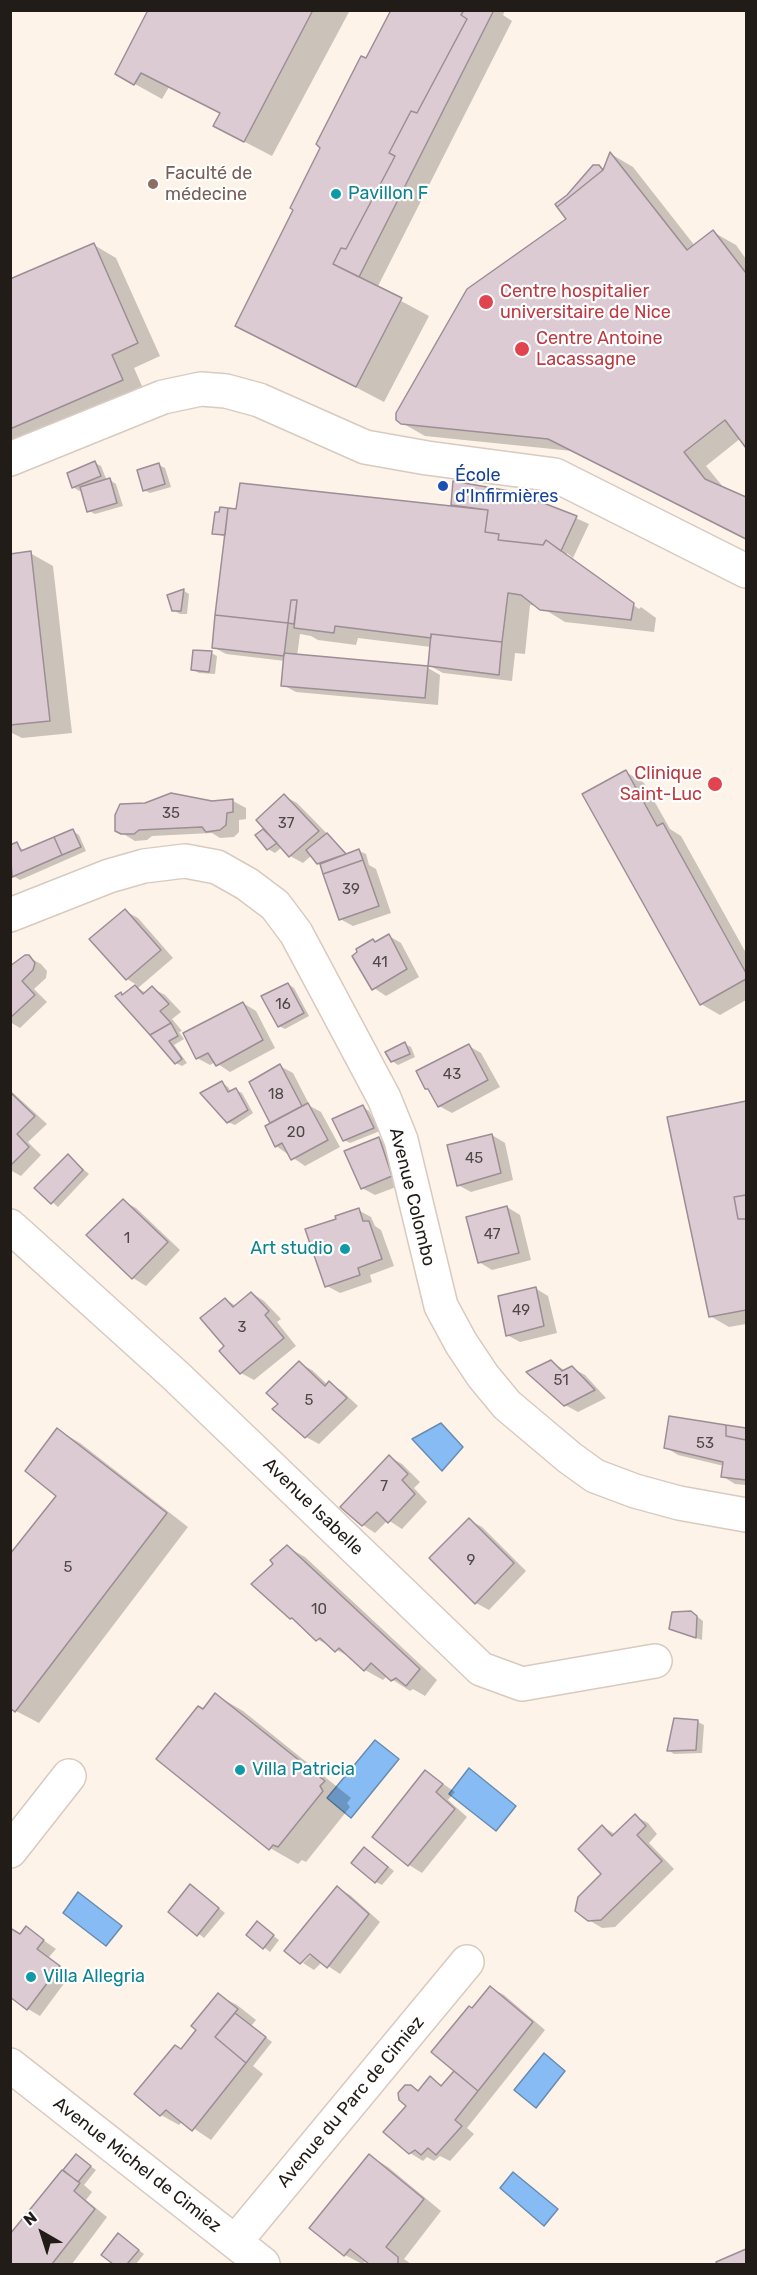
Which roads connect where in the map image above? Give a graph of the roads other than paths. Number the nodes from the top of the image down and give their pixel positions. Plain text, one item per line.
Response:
1 (10, 459) edge
2 (747, 571) edge
3 (10, 915) edge
4 (10, 1226) edge
5 (747, 1515) edge
6 (656, 1661) dead end
7 (69, 1776) dead end
8 (10, 1851) edge
9 (467, 1962) dead end
10 (10, 2065) edge
11 (235, 2242) junction
12 (263, 2265) edge

1 - 2 street
3 - 5 street, Avenue Colombo
4 - 6 street, Avenue Isabelle
7 - 8 street
9 - 11 street, Avenue du Parc de Cimiez
10 - 11 street, Avenue Michel de Cimiez
11 - 12 street, Avenue Michel de Cimiez

